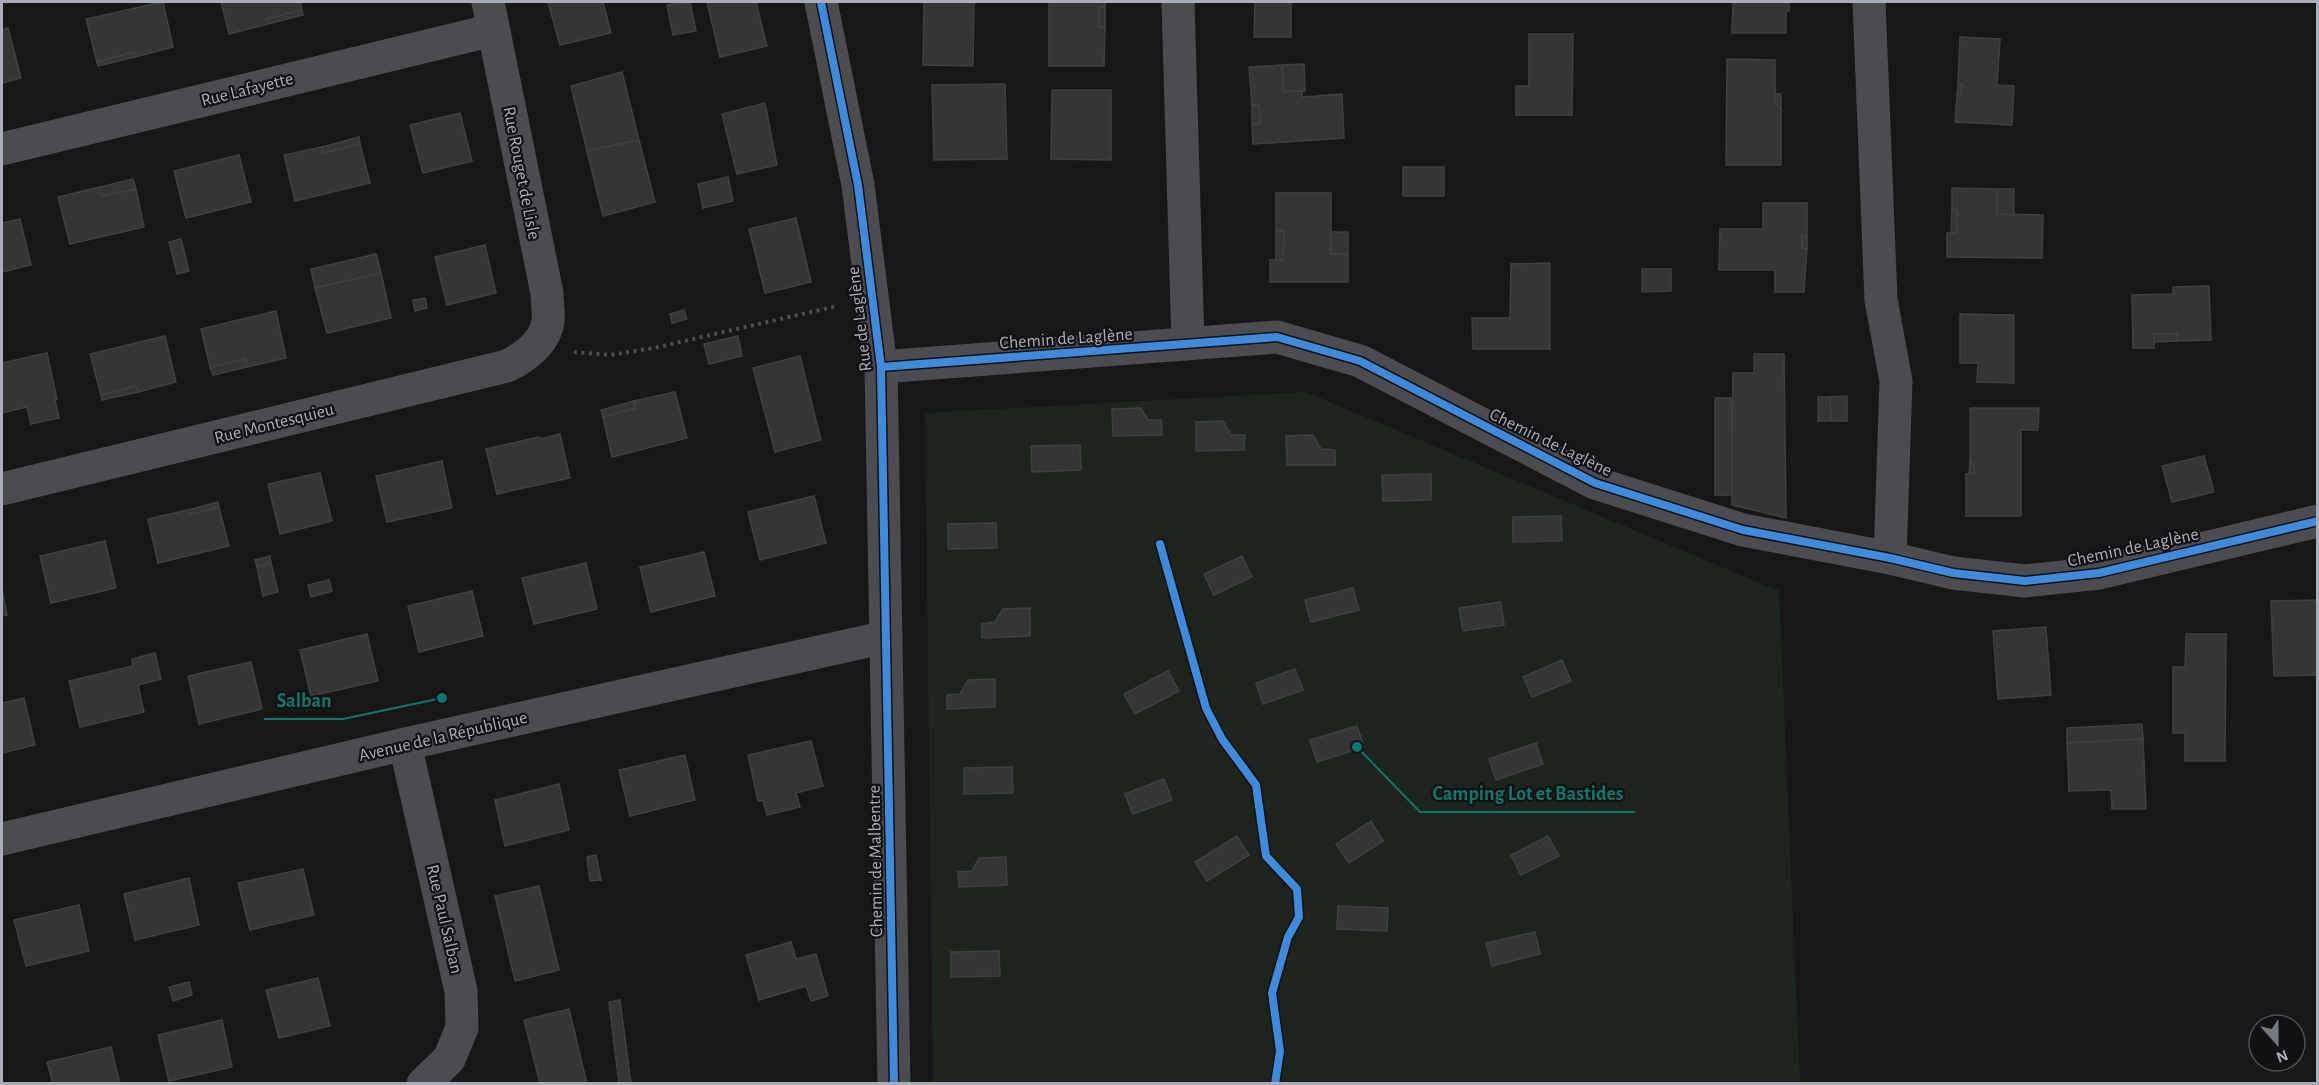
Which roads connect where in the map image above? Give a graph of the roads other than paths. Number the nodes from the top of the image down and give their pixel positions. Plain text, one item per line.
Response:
1 (821, 2) edge
2 (1178, 2) edge
3 (1869, 2) edge
4 (491, 16) edge
5 (2, 149) edge
6 (539, 343) joint
7 (1188, 344) junction
8 (882, 367) junction
9 (2, 489) edge
10 (2318, 521) edge
11 (1890, 558) junction
12 (886, 637) junction
13 (405, 744) junction
14 (2, 839) edge
15 (423, 1083) edge
16 (894, 1083) edge

1 - 8 street, Rue de Laglène
2 - 7 street
3 - 11 street
4 - 5 street, Rue Lafayette
4 - 6 street, Rue Rouget de Lisle
6 - 9 street, Rue Montesquieu
7 - 8 street, Chemin de Laglène
7 - 11 street, Chemin de Laglène
8 - 12 street, Rue de Laglène
10 - 11 street, Chemin de Laglène
12 - 13 street, Avenue de la République
12 - 16 street, Chemin de Malbentre
13 - 14 street, Avenue de la République
13 - 15 street, Rue Paul Salban

